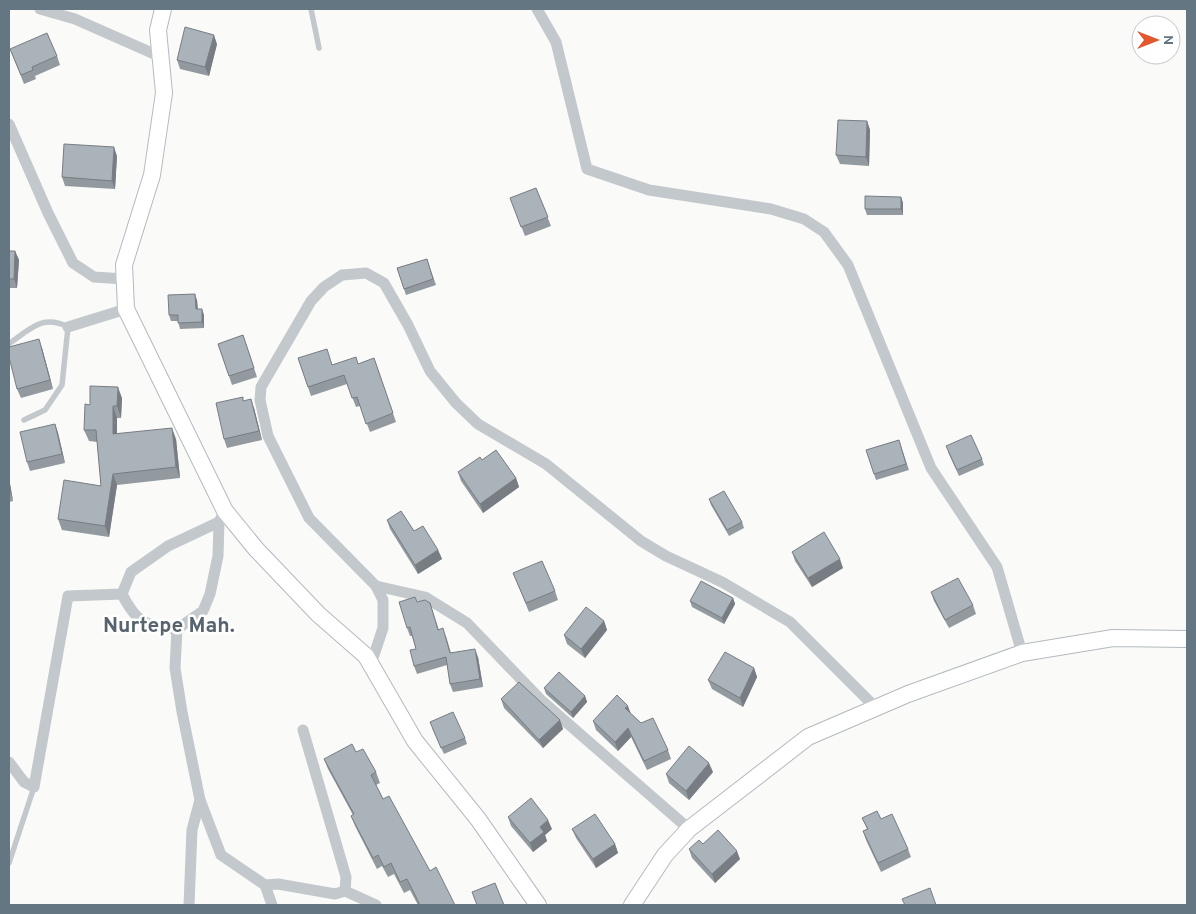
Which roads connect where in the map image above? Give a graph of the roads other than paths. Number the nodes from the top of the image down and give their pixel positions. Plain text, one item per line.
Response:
1 (40, 9) edge
2 (164, 9) edge
3 (311, 9) edge
4 (537, 9) edge
5 (319, 48) dead end
6 (161, 57) junction
7 (9, 124) edge
8 (124, 279) junction
9 (126, 309) junction
10 (68, 327) junction
11 (10, 344) edge
12 (24, 420) dead end
13 (222, 517) junction
14 (376, 586) junction
15 (122, 594) junction
16 (177, 629) junction
17 (1187, 639) edge
18 (1022, 653) junction
19 (371, 664) junction
20 (876, 708) junction
21 (304, 730) dead end
22 (9, 762) edge
23 (34, 786) junction
24 (200, 800) junction
25 (689, 829) junction
26 (9, 864) edge
27 (266, 885) junction
28 (345, 891) junction
29 (189, 905) edge
30 (272, 905) edge
31 (376, 905) edge
32 (538, 905) edge
33 (632, 905) edge

1 - 6 street
2 - 6 street
3 - 5 lane
4 - 18 street
6 - 8 street
7 - 8 street
8 - 9 street
9 - 10 street
9 - 13 street
10 - 11 lane
10 - 12 lane
13 - 15 street
13 - 16 street
13 - 19 street
14 - 19 street
14 - 20 street
14 - 25 street
15 - 16 street
15 - 23 street
16 - 24 street
17 - 18 street
18 - 20 street
19 - 32 street
20 - 25 street
21 - 28 street
22 - 23 street
23 - 26 lane
24 - 27 street
24 - 29 street
25 - 33 street
27 - 28 street
27 - 30 street
28 - 31 street

